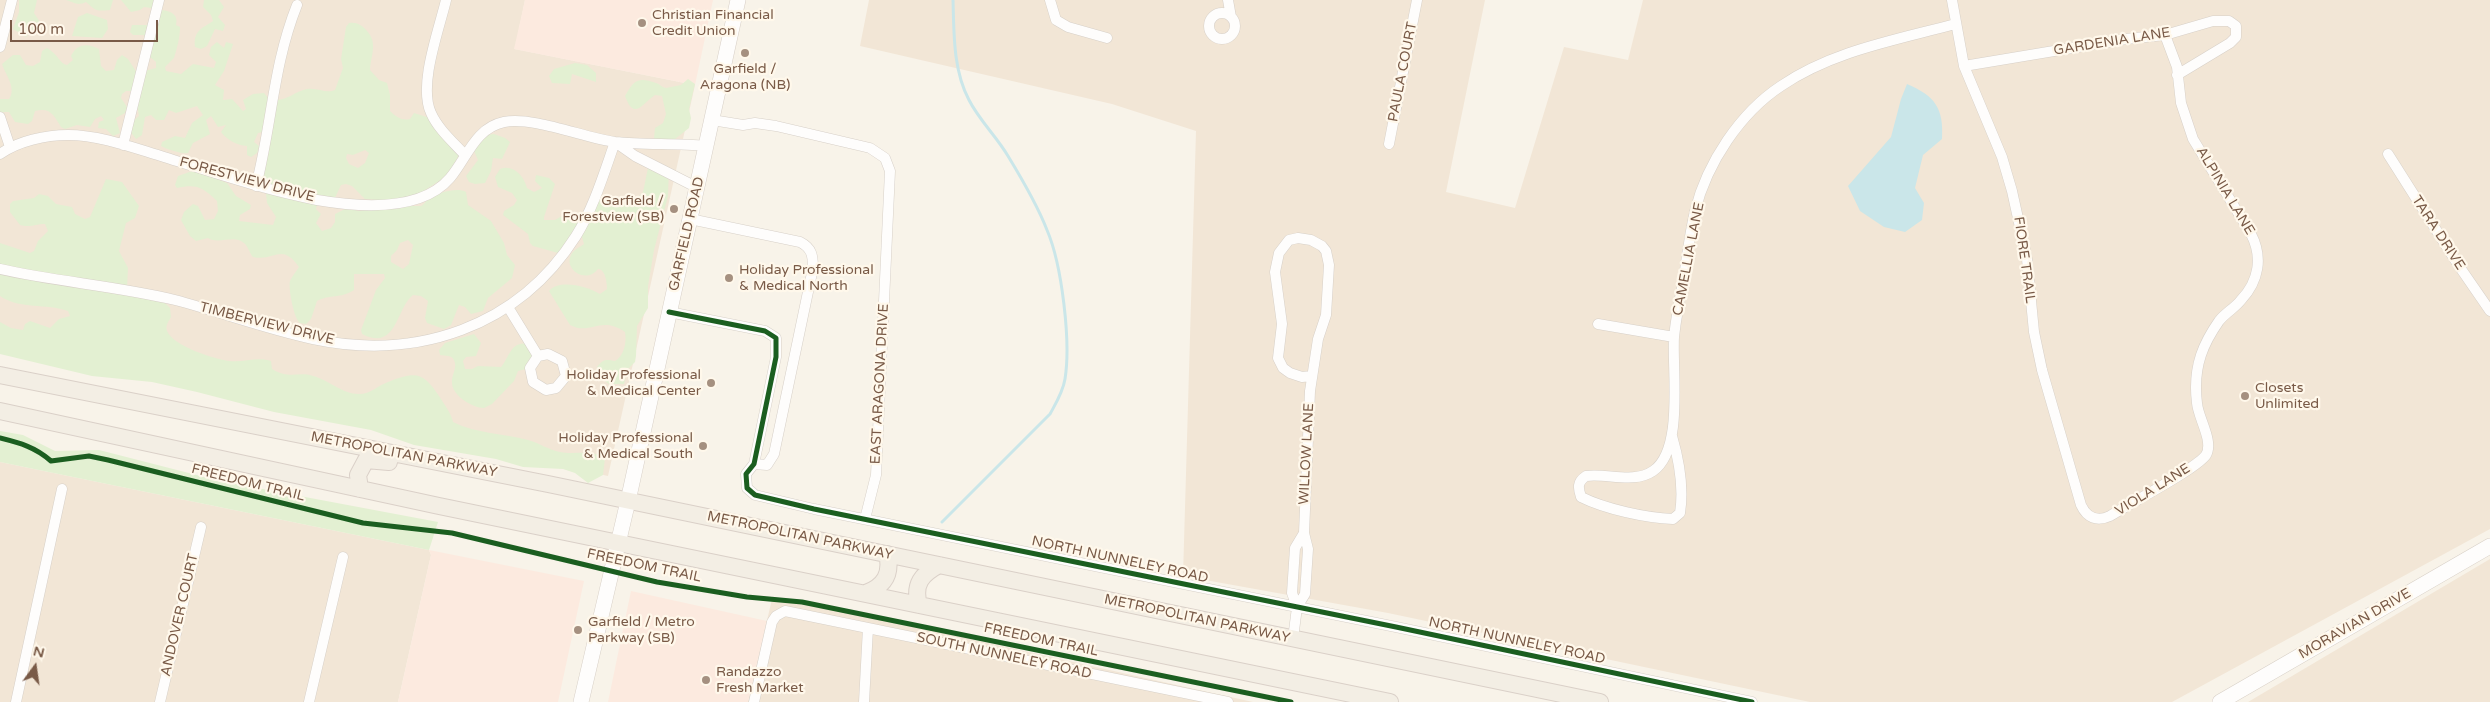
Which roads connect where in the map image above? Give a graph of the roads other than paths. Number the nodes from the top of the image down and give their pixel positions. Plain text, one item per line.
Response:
1 (12, 0) edge
2 (159, 0) edge
3 (446, 0) edge
4 (738, 0) edge
5 (1050, 0) edge
6 (1226, 0) edge
7 (1418, 0) edge
8 (1952, 0) edge
9 (296, 5) dead end
10 (1215, 14) junction
11 (1231, 17) junction
12 (1955, 24) junction
13 (2165, 36) junction
14 (1107, 38) dead end
15 (0, 47) edge
16 (1964, 66) junction
17 (2178, 75) junction
18 (0, 117) edge
19 (712, 120) junction
20 (616, 142) junction
21 (1389, 144) dead end
22 (123, 145) junction
23 (706, 146) junction
24 (10, 147) junction
25 (0, 154) edge
26 (2388, 154) dead end
27 (465, 155) junction
28 (256, 186) junction
29 (698, 188) junction
30 (690, 219) junction
31 (0, 269) edge
32 (508, 307) junction
33 (2490, 310) edge
34 (669, 312) junction
35 (1598, 324) dead end
36 (1674, 336) junction
37 (538, 356) dead end
38 (0, 375) edge
39 (1312, 376) junction
40 (0, 411) edge
41 (1672, 436) junction
42 (2208, 451) joint
43 (754, 464) junction
44 (548, 484) junction
45 (360, 489) junction
46 (62, 490) dead end
47 (628, 502) junction
48 (865, 519) junction
49 (2094, 519) joint
50 (201, 527) dead end
51 (619, 543) junction
52 (2490, 546) edge
53 (887, 554) junction
54 (343, 557) dead end
55 (939, 565) junction
56 (866, 593) junction
57 (919, 604) junction
58 (1298, 607) junction
59 (868, 628) junction
60 (1293, 639) junction
61 (16, 702) edge
62 (160, 702) edge
63 (309, 702) edge
64 (581, 702) edge
65 (754, 702) edge
66 (864, 702) edge
67 (1228, 702) edge
68 (1390, 702) edge
69 (1600, 702) edge
70 (1752, 702) edge
71 (2220, 702) edge

1 - 15 street
2 - 22 street
3 - 27 street
4 - 19 main road, GARFIELD ROAD
5 - 14 street
6 - 10 street
6 - 11 street
7 - 21 street, PAULA COURT
8 - 12 street, FIORE TRAIL
9 - 28 street
10 - 11 street
10 - 11 street
12 - 16 street, FIORE TRAIL
12 - 36 street, CAMELLIA LANE
13 - 16 street, GARDENIA LANE
13 - 17 street, ALPINIA LANE
13 - 17 street, GARDENIA LANE
16 - 49 street, FIORE TRAIL
17 - 42 street, ALPINIA LANE
18 - 24 street
19 - 23 main road, GARFIELD ROAD
19 - 48 street, EAST ARAGONA DRIVE
20 - 23 street, FORESTVIEW DRIVE
20 - 27 street, FORESTVIEW DRIVE
20 - 29 street, FORESTVIEW DRIVE
20 - 32 street, TIMBERVIEW DRIVE
22 - 24 street, FORESTVIEW DRIVE
22 - 28 street, FORESTVIEW DRIVE
23 - 29 main road, GARFIELD ROAD
24 - 25 street, FORESTVIEW DRIVE
26 - 33 street, TARA DRIVE
27 - 28 street, FORESTVIEW DRIVE
29 - 30 main road, GARFIELD ROAD
30 - 34 main road, GARFIELD ROAD
30 - 43 street
31 - 32 street, TIMBERVIEW DRIVE
32 - 37 street
34 - 43 street, NORTH NUNNELEY ROAD
34 - 47 main road, GARFIELD ROAD
35 - 36 street
36 - 41 street, CAMELLIA LANE
38 - 44 main road, METROPOLITAN PARKWAY
39 - 39 street, WILLOW LANE
39 - 58 street, WILLOW LANE
40 - 45 main road
41 - 41 street, CAMELLIA LANE
42 - 49 street, VIOLA LANE
43 - 48 street, NORTH NUNNELEY ROAD
44 - 45 main road
44 - 47 main road, METROPOLITAN PARKWAY
45 - 51 main road
46 - 61 street
47 - 51 main road, GARFIELD ROAD
47 - 53 main road, METROPOLITAN PARKWAY
48 - 58 street, NORTH NUNNELEY ROAD
50 - 62 street, ANDOVER COURT
51 - 56 main road
51 - 64 main road, GARFIELD ROAD
52 - 71 main road, MORAVIAN DRIVE
53 - 55 main road, METROPOLITAN PARKWAY
53 - 56 main road
54 - 63 street
55 - 57 main road
55 - 60 main road, METROPOLITAN PARKWAY
56 - 57 main road
57 - 68 main road
58 - 60 street, WILLOW LANE
58 - 70 street, NORTH NUNNELEY ROAD
59 - 65 street, SOUTH NUNNELEY ROAD
59 - 66 street
59 - 67 street, SOUTH NUNNELEY ROAD
60 - 69 main road, METROPOLITAN PARKWAY

